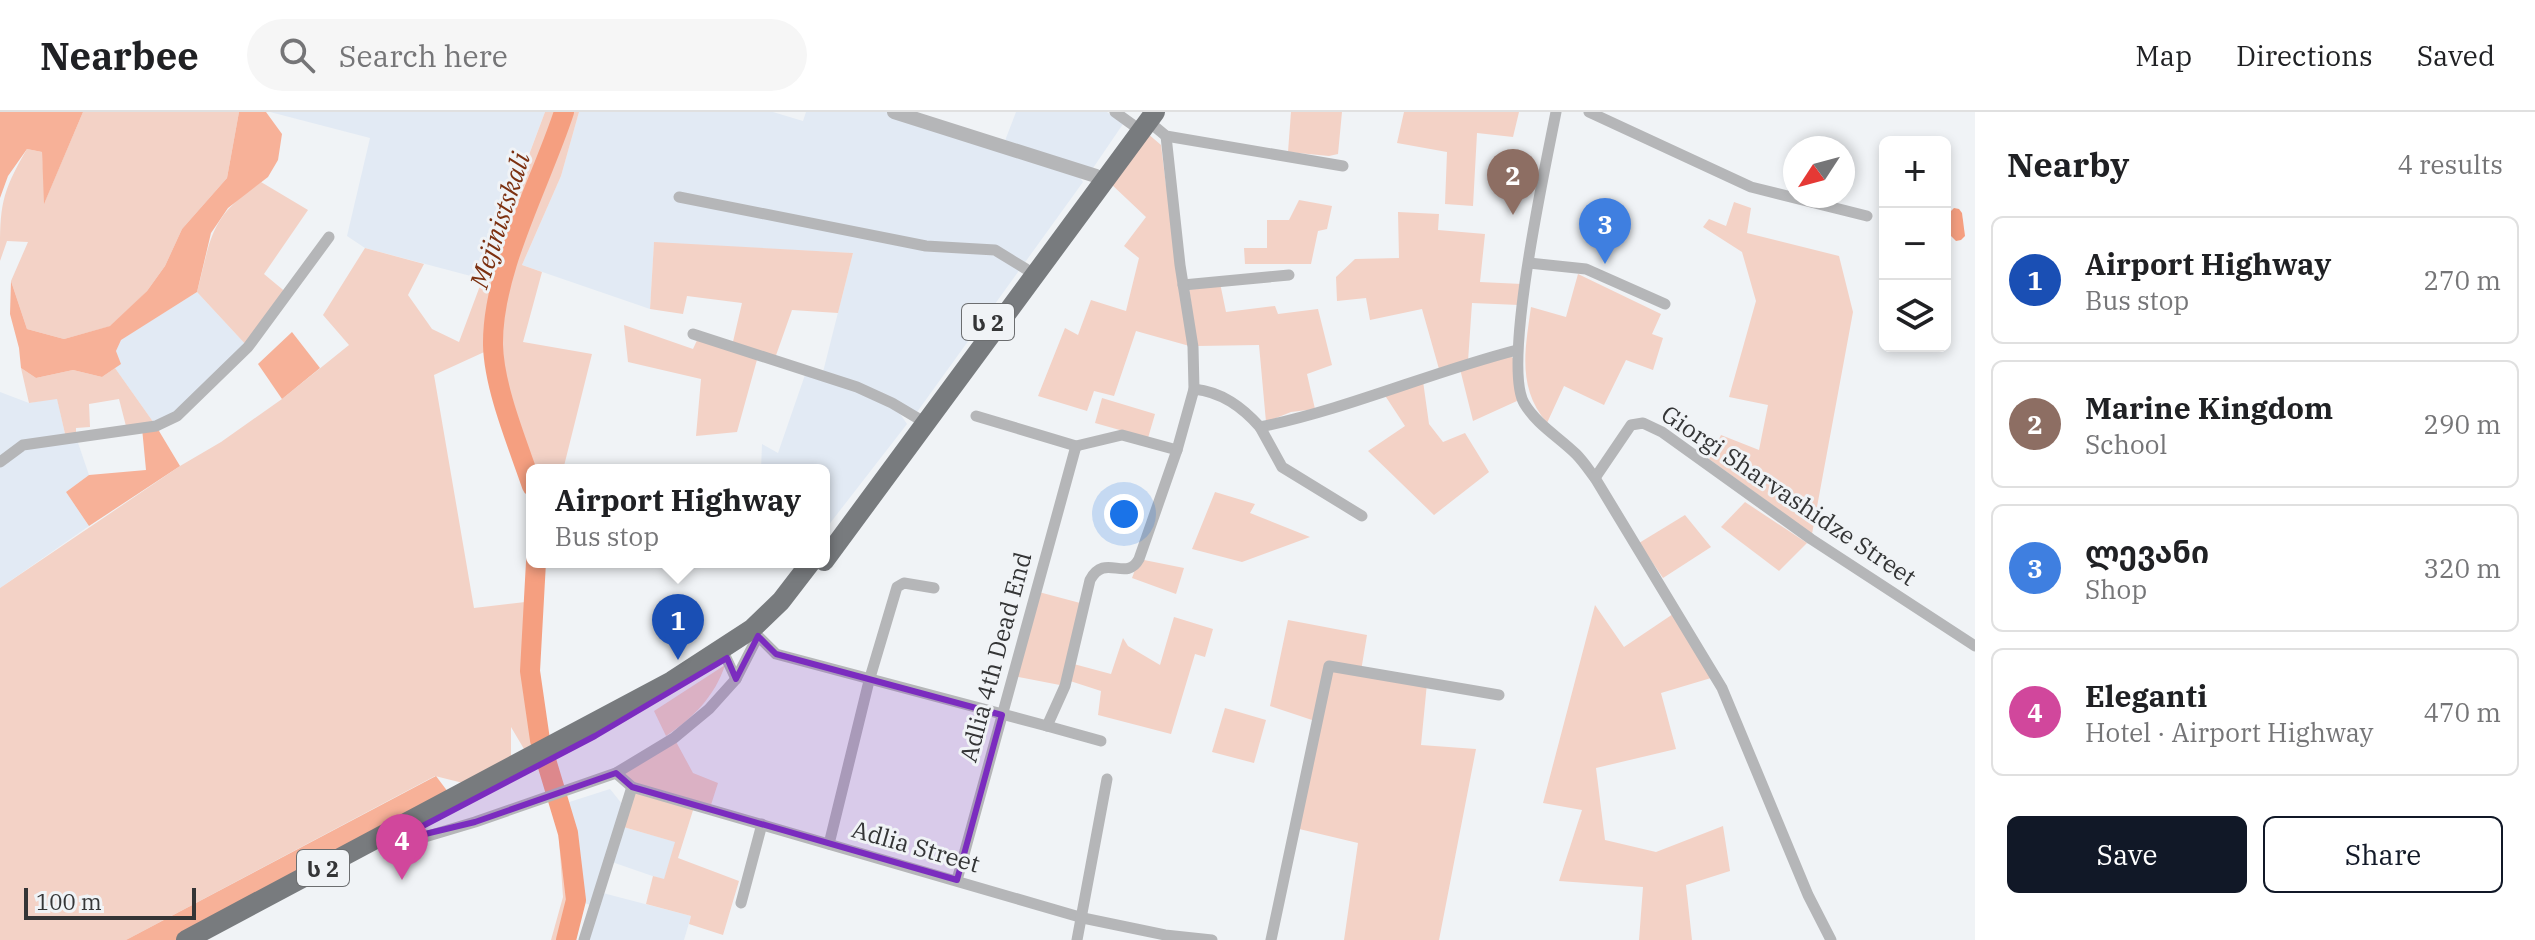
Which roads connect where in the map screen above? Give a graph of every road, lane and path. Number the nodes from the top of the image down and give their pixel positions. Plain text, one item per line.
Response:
1 (894, 112) edge
2 (1115, 112) edge
3 (1556, 112) edge
4 (1589, 112) edge
5 (1145, 118) edge
6 (1166, 136) junction
7 (1343, 166) dead end
8 (1096, 176) junction
9 (679, 197) dead end
10 (1867, 216) dead end
11 (329, 237) dead end
12 (1529, 263) junction
13 (1026, 269) junction
14 (1289, 275) dead end
15 (1183, 285) junction
16 (1665, 304) dead end
17 (693, 334) dead end
18 (1517, 350) junction
19 (1194, 389) junction
20 (976, 416) dead end
21 (919, 419) junction
22 (1260, 427) junction
23 (1076, 446) junction
24 (1177, 450) junction
25 (0, 462) edge
26 (1595, 478) junction
27 (1362, 516) dead end
28 (830, 543) edge
29 (830, 543) edge
30 (806, 568) edge
31 (813, 568) edge
32 (934, 588) dead end
33 (758, 636) junction
34 (1975, 646) edge
35 (724, 654) junction
36 (736, 679) junction
37 (869, 681) junction
38 (1499, 695) dead end
39 (1002, 715) junction
40 (1047, 726) junction
41 (1101, 741) dead end
42 (527, 765) junction
43 (616, 773) junction
44 (1107, 779) dead end
45 (632, 787) junction
46 (762, 824) junction
47 (392, 842) junction
48 (829, 844) junction
49 (957, 880) junction
50 (741, 903) dead end
51 (1083, 918) junction
52 (186, 940) edge
53 (207, 940) edge
54 (584, 940) edge
55 (1077, 940) edge
56 (1212, 940) edge
57 (1271, 940) edge
58 (1831, 940) edge

1 - 8 street
2 - 5 street
3 - 12 street
4 - 10 street
5 - 6 street
5 - 8 highway, ს 2
5 - 28 highway, ს 2
6 - 7 street
6 - 15 street
8 - 13 highway, ს 2
9 - 13 street
11 - 25 street
12 - 16 street
12 - 18 street
13 - 21 highway, ს 2
14 - 15 street
15 - 19 street
17 - 21 street
18 - 22 street
18 - 26 street
19 - 22 street
19 - 24 street
20 - 23 street
21 - 29 highway, ს 2
22 - 27 street
23 - 24 street
23 - 39 street, Adlia 4th Dead End
24 - 40 street
26 - 34 street, Giorgi Sharvashidze Street
26 - 58 street
30 - 35 highway, ს 2
31 - 33 highway, ს 2
32 - 37 street
33 - 35 highway, ს 2
33 - 36 street
33 - 37 street
35 - 36 street
35 - 42 highway, ს 2
36 - 43 street
37 - 39 street
37 - 48 street
38 - 57 street
39 - 40 street
39 - 49 street, Adlia 4th Dead End
40 - 41 street
42 - 47 highway, ს 2
42 - 52 highway, ს 2
43 - 45 street, Adlia Street
43 - 47 street
44 - 51 street
45 - 46 street, Adlia Street
45 - 54 street
46 - 48 street, Adlia Street
46 - 50 street
47 - 53 highway, ს 2
48 - 49 street, Adlia Street
49 - 51 street, Adlia Street
51 - 55 street
51 - 56 street, Adlia Street

